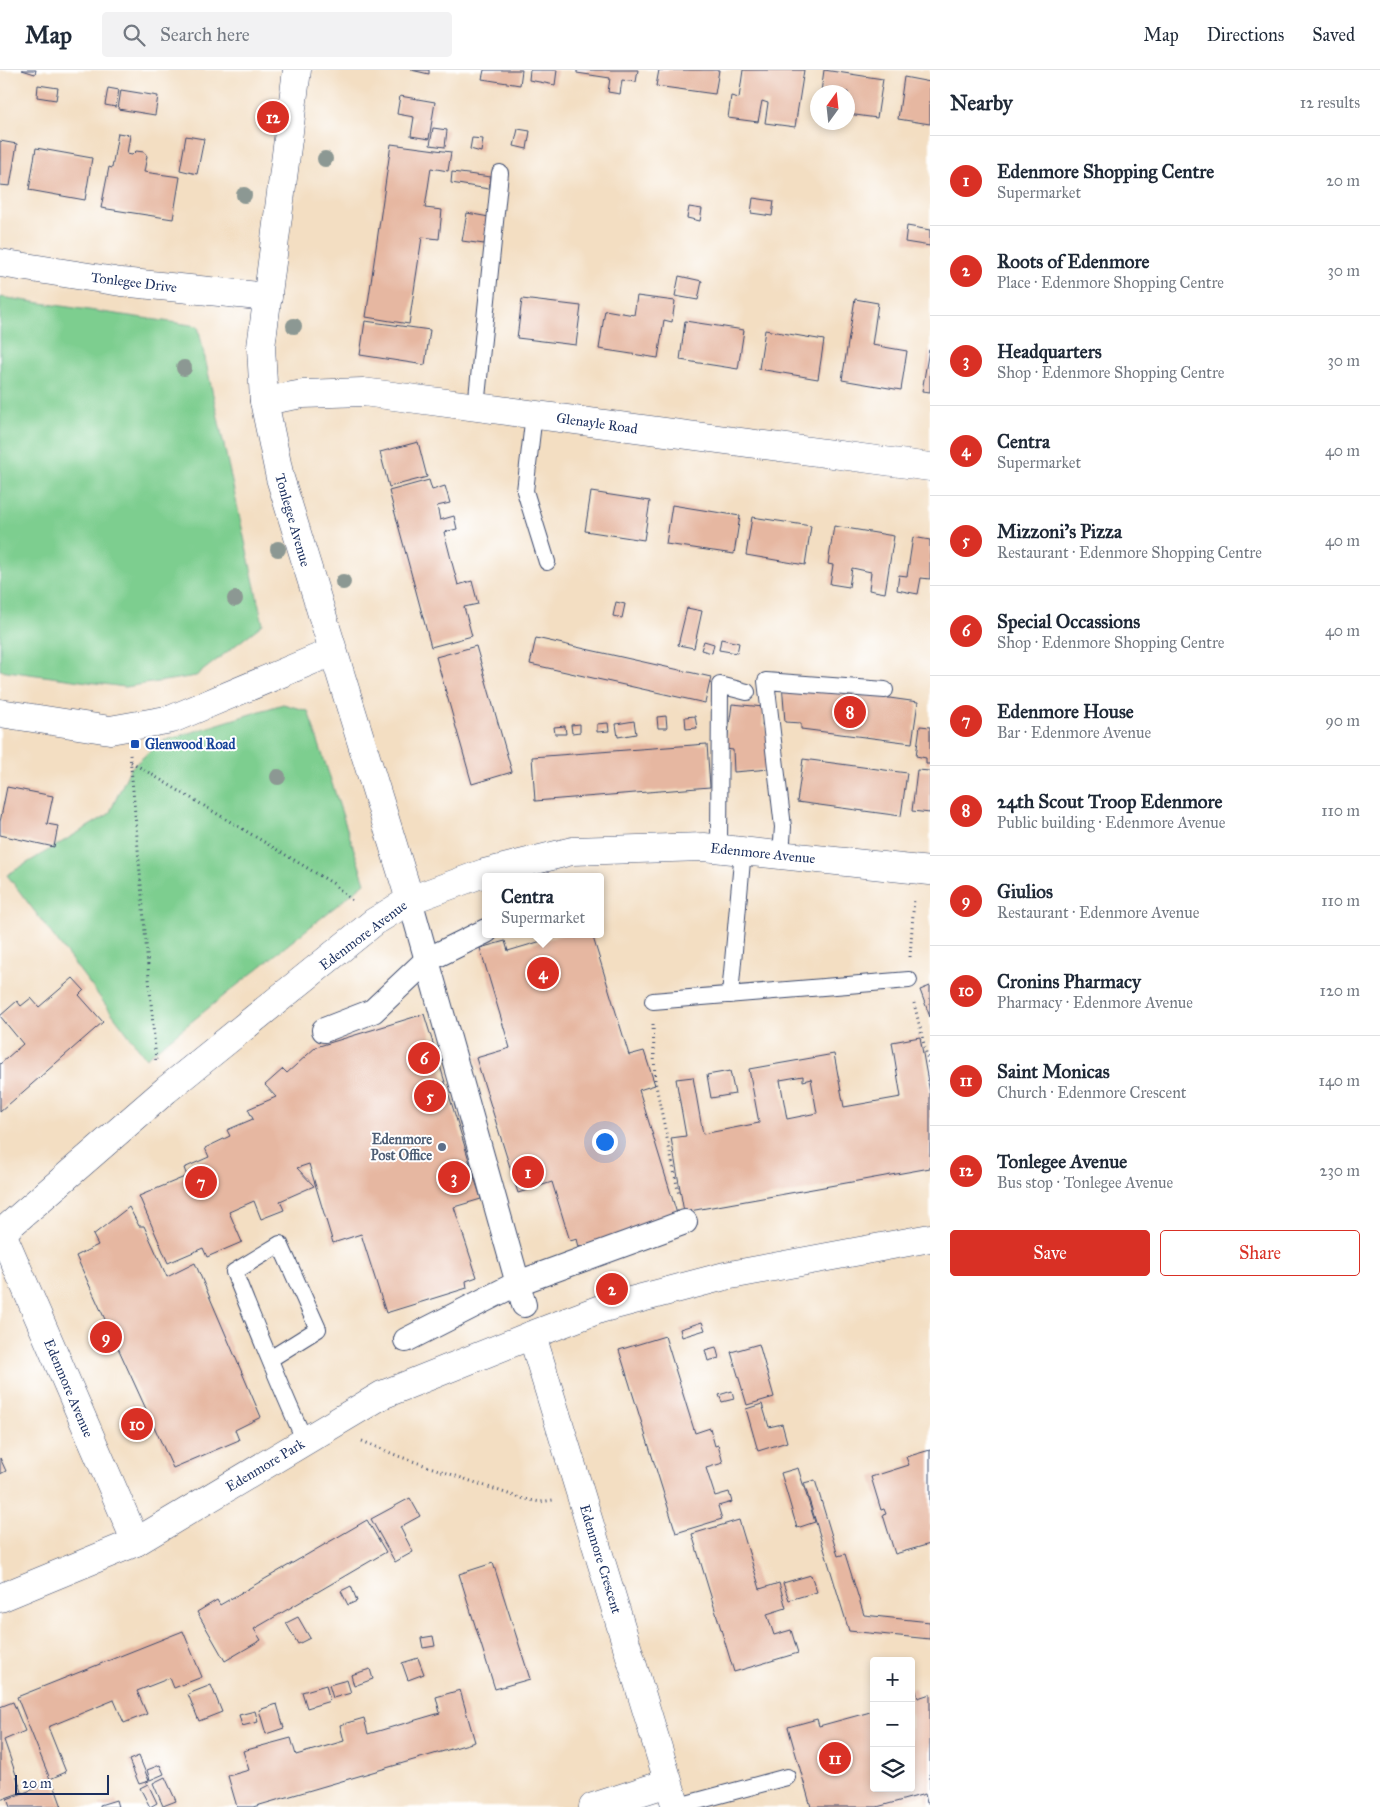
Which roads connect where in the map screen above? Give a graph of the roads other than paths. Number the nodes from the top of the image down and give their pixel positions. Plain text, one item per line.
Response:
1 (297, 70) edge
2 (500, 173) dead end
3 (0, 263) edge
4 (268, 297) junction
5 (264, 401) junction
6 (476, 407) junction
7 (534, 414) junction
8 (930, 467) edge
9 (547, 562) dead end
10 (332, 652) junction
11 (885, 690) dead end
12 (747, 692) dead end
13 (0, 713) edge
14 (731, 849) junction
15 (781, 854) junction
16 (930, 871) edge
17 (484, 873) edge
18 (482, 874) edge
19 (410, 900) junction
20 (482, 933) edge
21 (426, 960) junction
22 (909, 980) dead end
23 (730, 995) junction
24 (652, 1000) road end
25 (324, 1030) dead end
26 (685, 1222) road end
27 (1, 1234) edge
28 (930, 1238) edge
29 (521, 1294) junction
30 (532, 1335) junction
31 (406, 1340) dead end
32 (270, 1360) junction
33 (305, 1441) junction
34 (136, 1542) junction
35 (0, 1598) edge
36 (787, 1777) dead end
37 (673, 1799) edge
38 (593, 1807) edge

1 - 4 street, Tonlegee Avenue
2 - 6 lane
3 - 4 street, Tonlegee Drive
4 - 5 street, Tonlegee Avenue
5 - 6 street, Glenayle Road
5 - 10 street, Tonlegee Avenue
6 - 7 street, Glenayle Road
7 - 8 street, Glenayle Road
7 - 9 lane
10 - 13 street
10 - 19 street, Tonlegee Avenue
11 - 15 lane
12 - 14 lane
14 - 15 street, Edenmore Avenue
14 - 17 street, Edenmore Avenue
14 - 23 lane
15 - 16 street, Edenmore Avenue
18 - 19 street, Edenmore Avenue
19 - 21 street
19 - 27 street, Edenmore Avenue
20 - 21 street
21 - 25 street
21 - 29 street
22 - 23 lane
23 - 24 lane
26 - 29 street
27 - 34 street, Edenmore Avenue
28 - 30 street, Edenmore Park
29 - 31 street
30 - 33 street, Edenmore Park
30 - 37 street, Edenmore Crescent
32 - 32 lane
32 - 33 lane
33 - 34 street, Edenmore Park
34 - 35 street, Edenmore Park
36 - 37 lane
37 - 38 street

